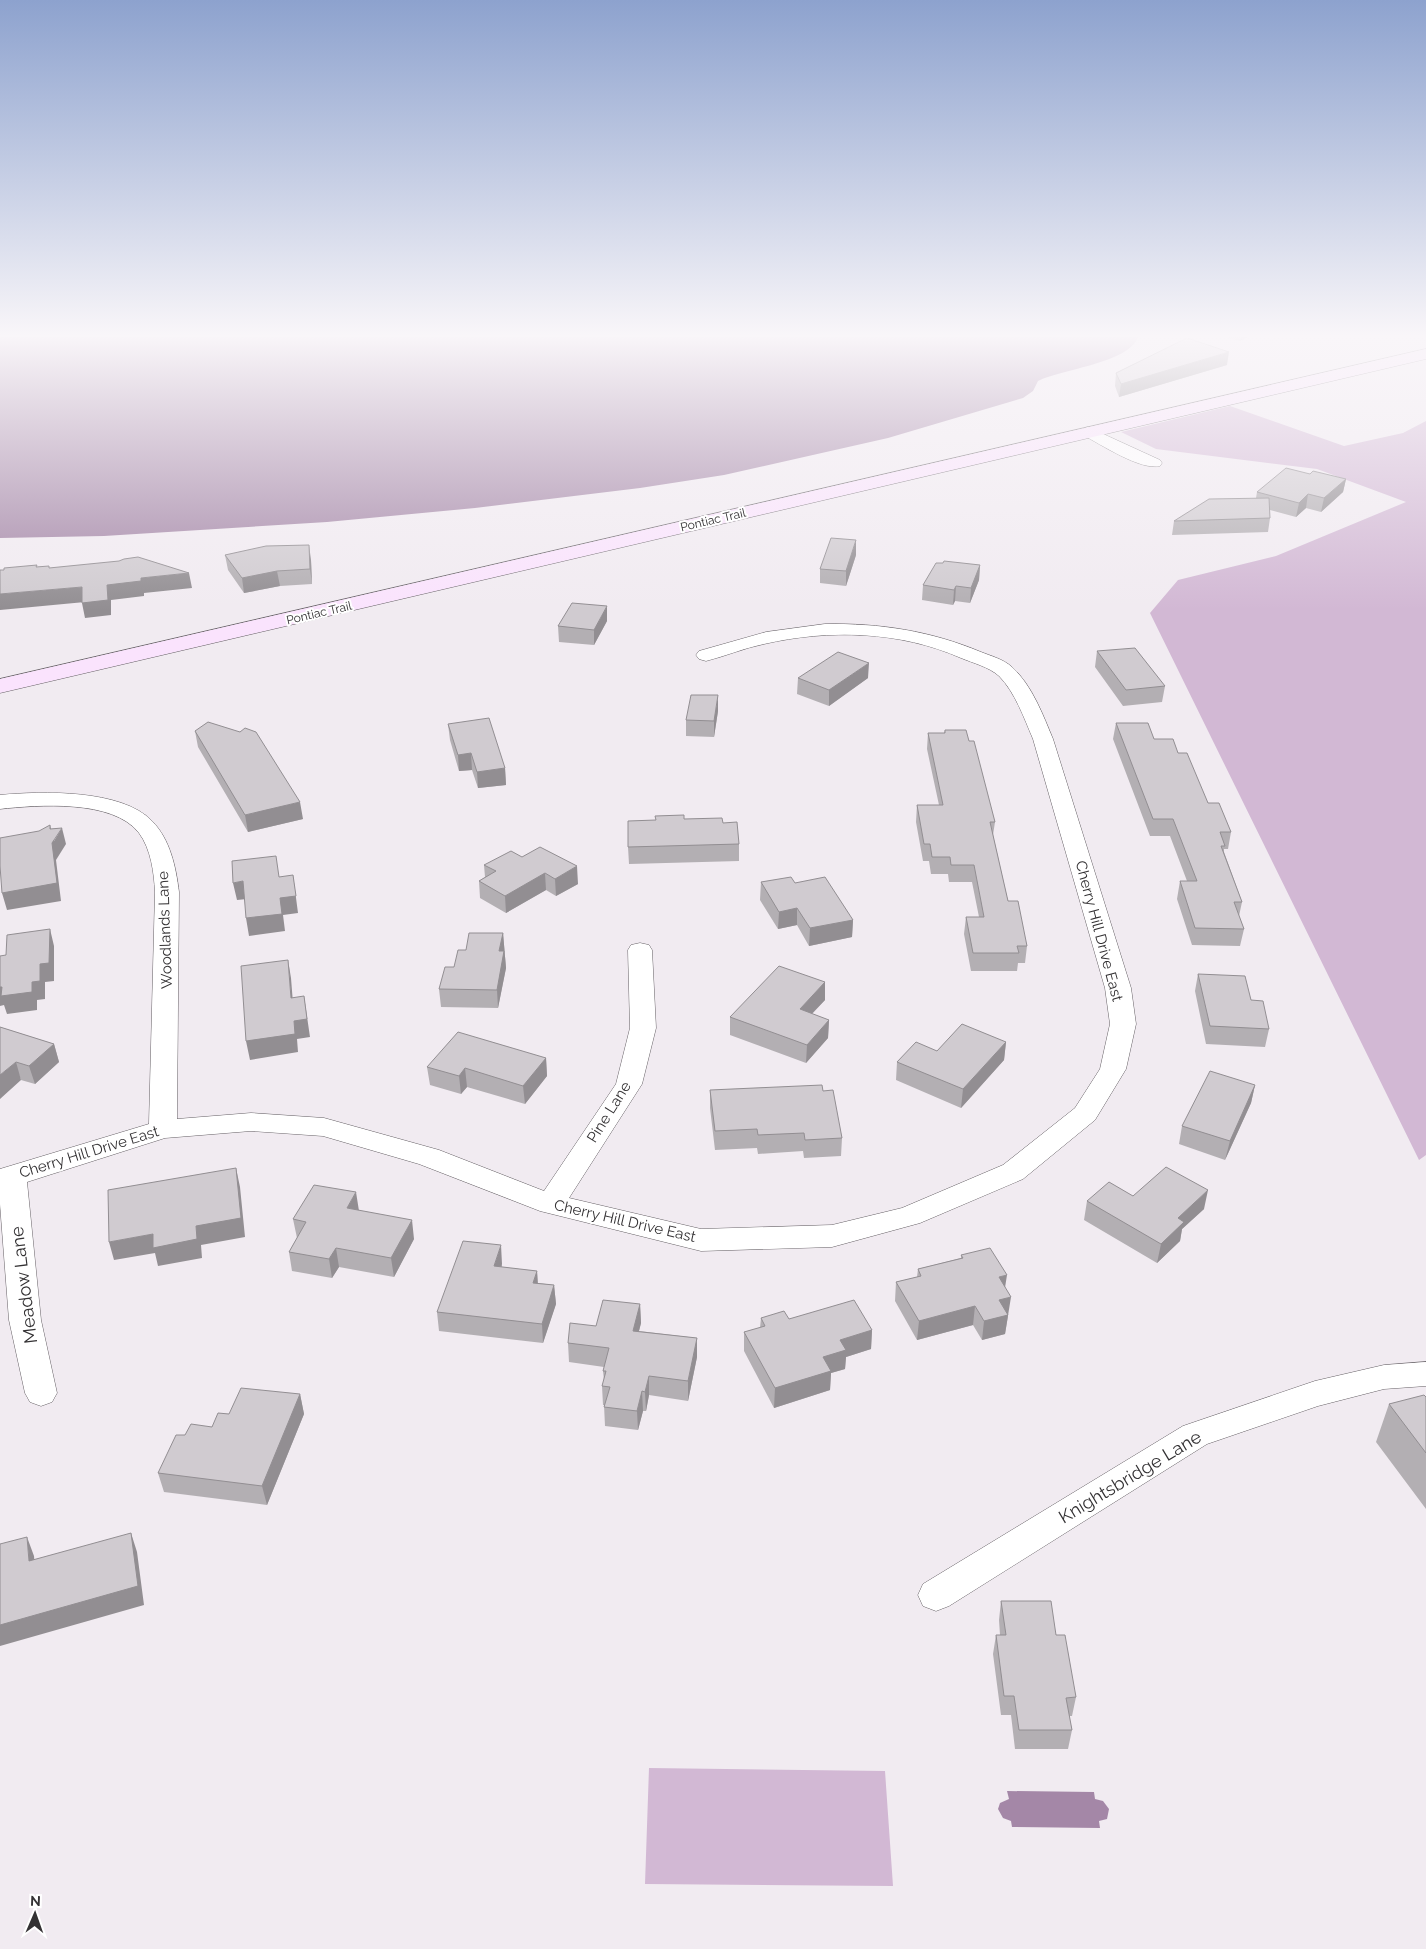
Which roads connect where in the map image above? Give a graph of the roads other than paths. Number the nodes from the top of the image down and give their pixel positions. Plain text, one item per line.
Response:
1 (1106, 428) edge
2 (1088, 432) junction
3 (1154, 463) dead end
4 (706, 655) dead end
5 (0, 686) edge
6 (0, 802) edge
7 (640, 950) dead end
8 (163, 1129) junction
9 (6, 1178) edge
10 (550, 1204) junction
11 (1426, 1374) edge
12 (41, 1393) dead end
13 (936, 1595) dead end

1 - 2 main road, Pontiac Trail
2 - 3 street
2 - 5 main road, Pontiac Trail
4 - 10 street, Cherry Hill Drive East
6 - 8 street, Woodlands Lane
7 - 10 street, Pine Lane
8 - 9 street, Cherry Hill Drive East
8 - 10 street, Cherry Hill Drive East
9 - 12 street, Meadow Lane
11 - 13 street, Knightsbridge Lane

